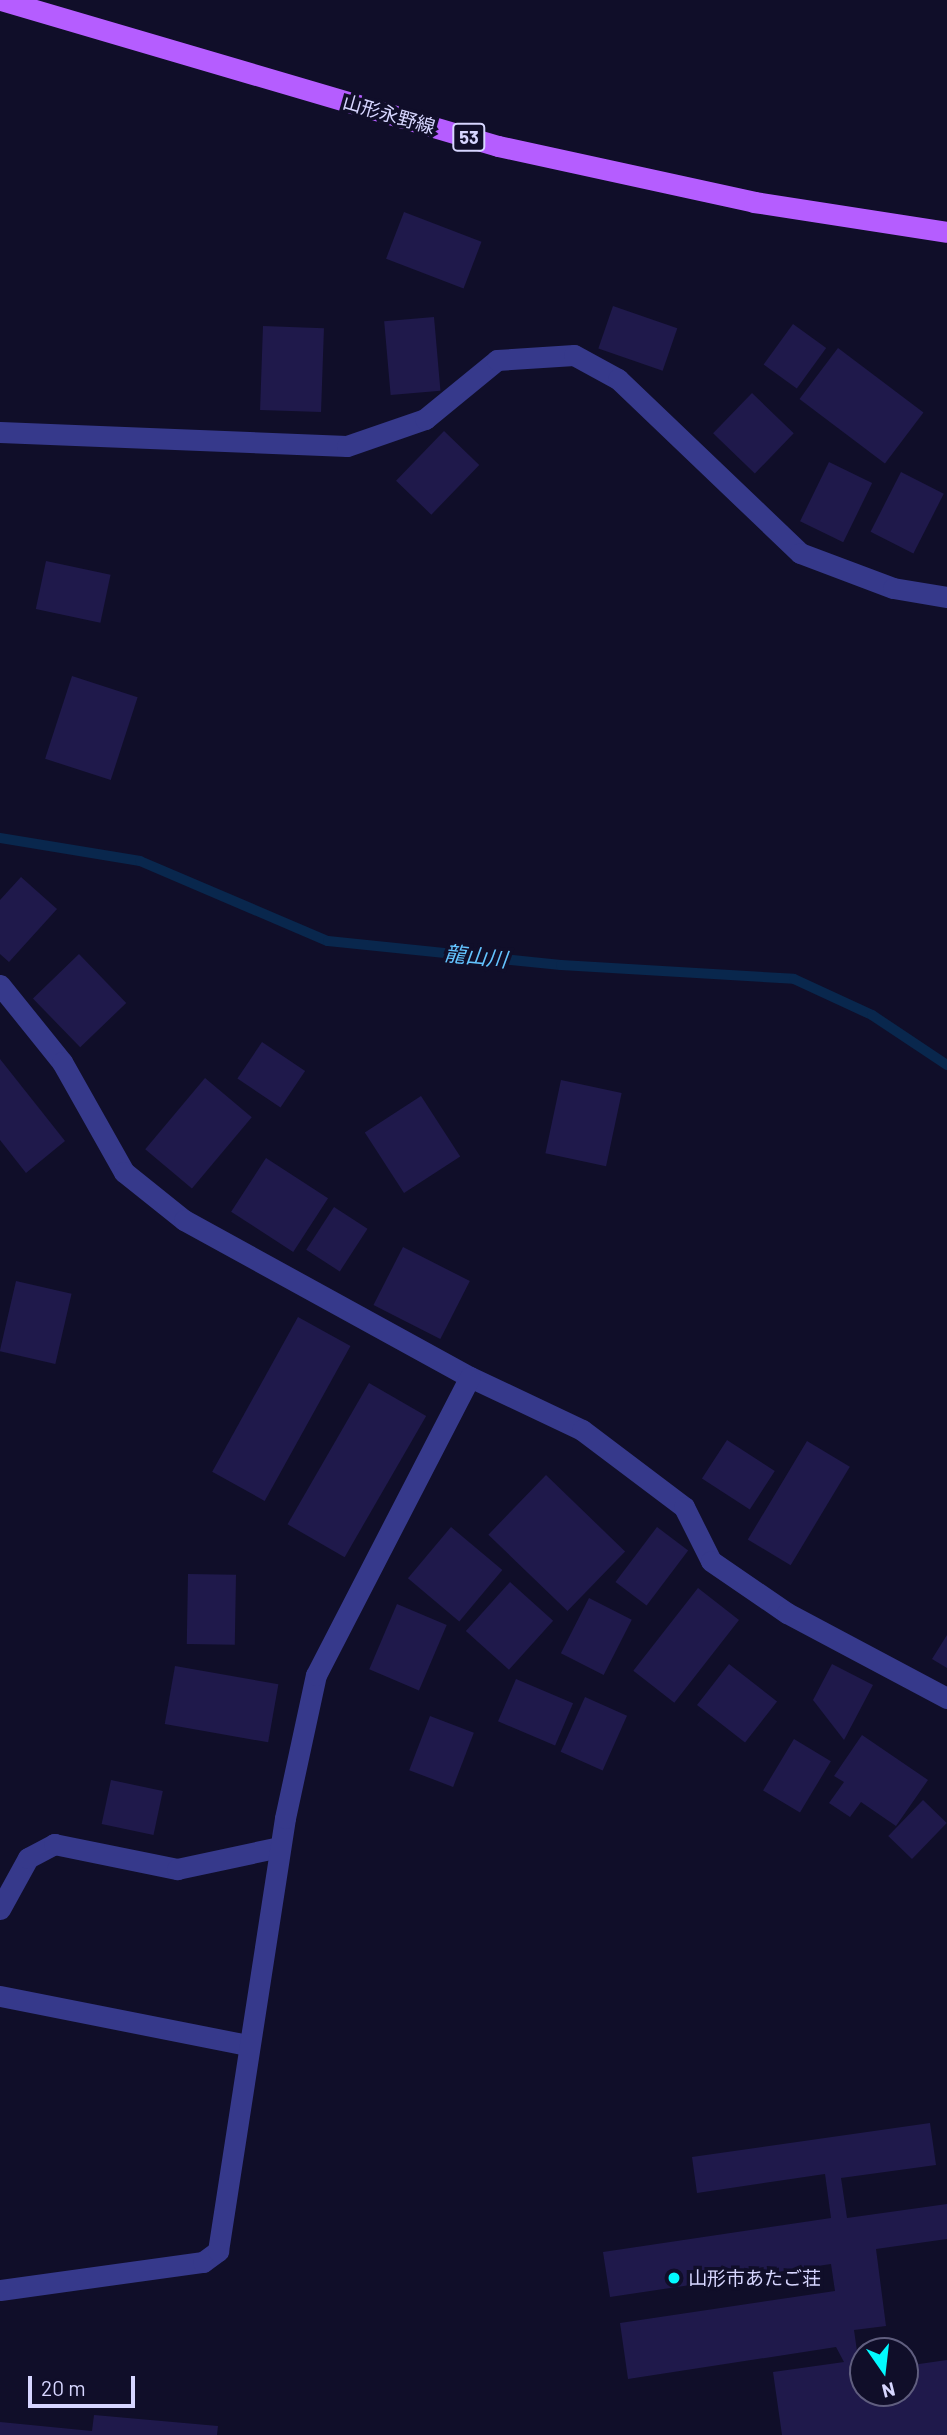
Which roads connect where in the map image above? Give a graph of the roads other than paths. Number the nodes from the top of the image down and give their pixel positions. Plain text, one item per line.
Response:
1 (1, 0) edge
2 (947, 232) edge
3 (0, 432) edge
4 (947, 597) edge
5 (0, 985) edge
6 (470, 1377) junction
7 (947, 1698) edge
8 (280, 1847) junction
9 (0, 1909) edge
10 (0, 1996) edge
11 (248, 2045) junction
12 (0, 2290) edge

1 - 2 main road, 山形永野線 / 53
3 - 4 lane
5 - 6 lane
6 - 7 lane
6 - 8 lane
8 - 9 lane
8 - 11 lane
10 - 11 lane
11 - 12 lane

